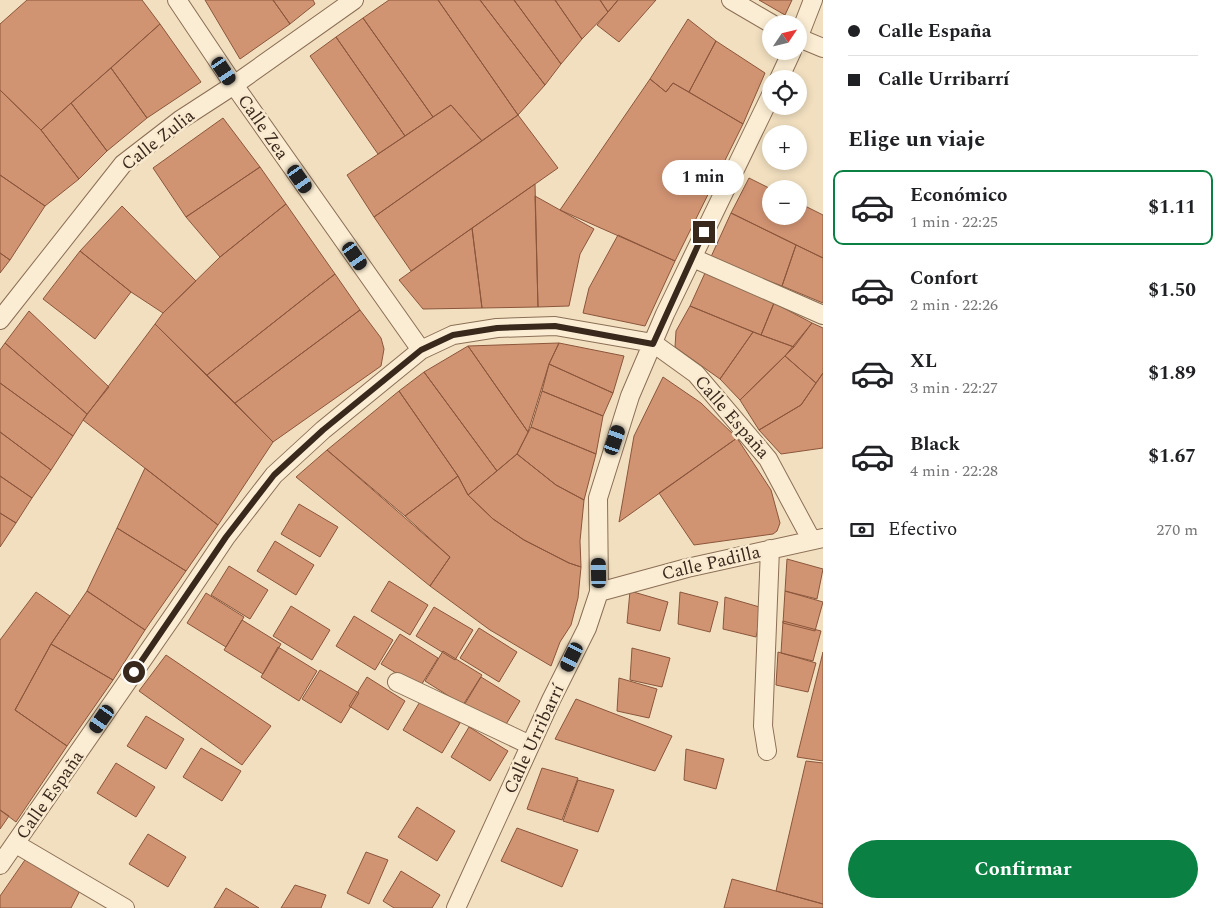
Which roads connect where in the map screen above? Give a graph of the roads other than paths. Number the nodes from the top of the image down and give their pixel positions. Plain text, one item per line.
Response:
1 (177, 0) edge
2 (354, 0) edge
3 (732, 0) edge
4 (813, 0) edge
5 (807, 15) edge
6 (762, 18) edge
7 (808, 40) edge
8 (823, 48) edge
9 (234, 85) junction
10 (762, 113) edge
11 (693, 258) junction
12 (823, 315) edge
13 (0, 320) edge
14 (653, 344) junction
15 (421, 350) junction
16 (817, 538) edge
17 (770, 549) junction
18 (599, 592) junction
19 (397, 682) dead end
20 (530, 745) junction
21 (767, 751) dead end
22 (16, 844) junction
23 (0, 865) edge
24 (125, 908) edge
25 (456, 908) edge

1 - 9 street, Calle Zea
2 - 9 street, Calle Zulia
3 - 6 street
4 - 5 street
7 - 8 street
9 - 13 street, Calle Zulia
9 - 15 street, Calle Zea
10 - 11 street, Calle Urribarrí
11 - 12 street
11 - 14 street, Calle Urribarrí
14 - 15 street, Calle España
14 - 16 street, Calle España
14 - 18 street, Calle Urribarrí
15 - 22 street, Calle España
16 - 17 street, Calle Padilla
17 - 18 street, Calle Padilla
17 - 21 street
18 - 20 street, Calle Urribarrí
19 - 20 street
20 - 25 street, Calle Urribarrí
22 - 23 street, Calle España
22 - 24 street

